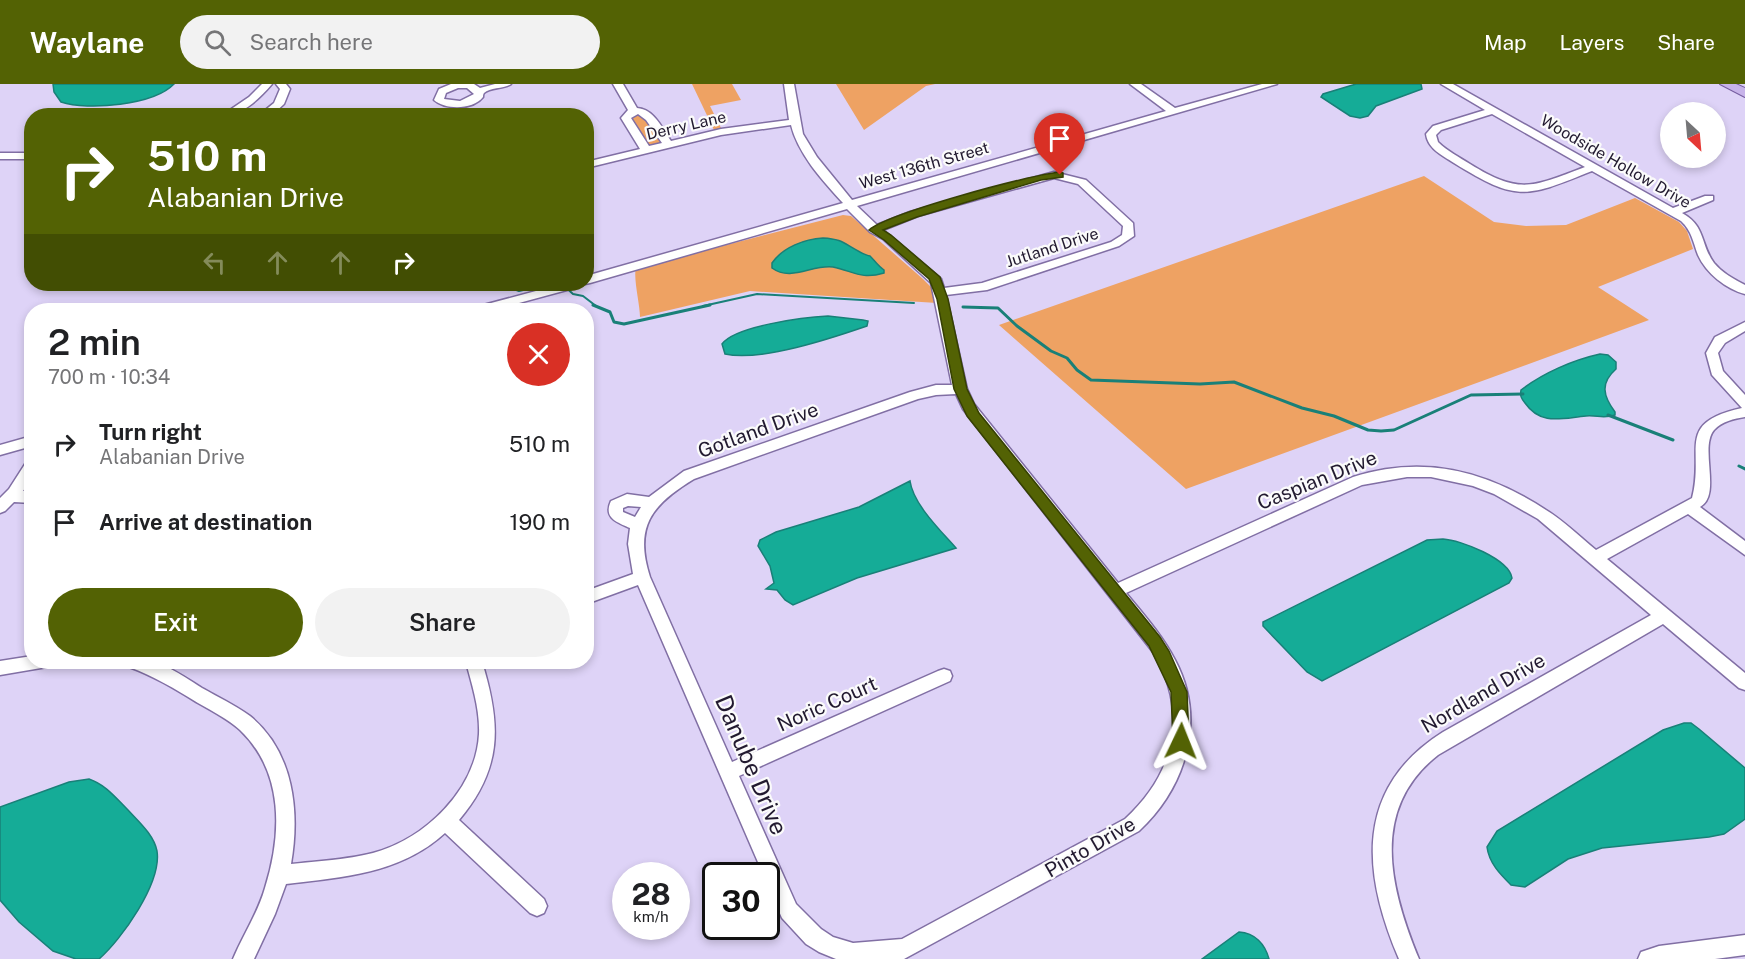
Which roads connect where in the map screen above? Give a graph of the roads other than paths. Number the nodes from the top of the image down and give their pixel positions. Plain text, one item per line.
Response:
1 (267, 84) edge
2 (281, 84) edge
3 (456, 84) edge
4 (506, 84) edge
5 (618, 84) edge
6 (789, 84) edge
7 (1135, 84) edge
8 (1272, 84) edge
9 (1446, 84) edge
10 (1726, 84) edge
11 (480, 90) junction
12 (1745, 93) edge
13 (462, 103) junction
14 (238, 108) edge
15 (272, 108) edge
16 (463, 108) edge
17 (1493, 111) junction
18 (634, 112) junction
19 (1174, 112) junction
20 (794, 122) junction
21 (668, 144) junction
22 (646, 150) junction
23 (0, 156) edge
24 (24, 156) edge
25 (594, 163) edge
26 (1593, 167) junction
27 (1709, 198) dead end
28 (851, 205) junction
29 (1673, 212) junction
30 (877, 232) junction
31 (594, 278) edge
32 (939, 290) junction
33 (1745, 290) edge
34 (549, 291) edge
35 (505, 303) edge
36 (1745, 326) edge
37 (960, 389) junction
38 (1745, 404) edge
39 (1745, 412) edge
40 (24, 443) edge
41 (0, 450) edge
42 (24, 477) edge
43 (12, 496) junction
44 (24, 497) edge
45 (652, 503) junction
46 (0, 507) edge
47 (1690, 508) junction
48 (639, 525) junction
49 (1745, 549) edge
50 (1596, 558) junction
51 (642, 577) junction
52 (1115, 591) junction
53 (594, 595) edge
54 (1664, 616) junction
55 (24, 664) edge
56 (0, 668) edge
57 (153, 669) edge
58 (476, 669) edge
59 (944, 676) dead end
60 (1745, 683) edge
61 (727, 773) junction
62 (445, 820) junction
63 (279, 875) junction
64 (537, 906) dead end
65 (1745, 945) edge
66 (838, 957) edge
67 (243, 959) edge
68 (1409, 959) edge
69 (1648, 959) edge

1 - 14 street
2 - 15 street
3 - 11 street
3 - 13 street
4 - 11 street
5 - 18 street
6 - 20 street
7 - 19 street
8 - 19 street, West 136th Street
9 - 17 street, Woodside Hollow Drive
10 - 12 main road
11 - 13 street
13 - 16 street
17 - 26 street, Woodside Hollow Drive
17 - 26 street
18 - 21 street
18 - 22 street
19 - 28 street, West 136th Street
20 - 21 street, Derry Lane
20 - 28 street
21 - 22 street, Derry Lane
22 - 25 street, Derry Lane
23 - 24 street
26 - 29 street, Woodside Hollow Drive
27 - 29 street
28 - 30 street
28 - 31 street, West 136th Street
29 - 33 street, Woodside Hollow Drive
30 - 32 street
30 - 32 street, Jutland Drive
32 - 37 street, Pinto Drive
34 - 35 street
36 - 38 street
37 - 45 street, Gotland Drive
37 - 52 street, Pinto Drive
39 - 47 street
40 - 41 street
42 - 43 street
43 - 44 street
43 - 46 street
45 - 48 street, Gotland Drive
45 - 48 street
47 - 49 street
47 - 50 street
48 - 51 street, Gotland Drive
50 - 52 street, Caspian Drive
50 - 54 street, Caspian Drive
51 - 53 street
51 - 61 street, Danube Drive
52 - 66 street, Pinto Drive
54 - 60 street, Caspian Drive
54 - 68 street, Nordland Drive
55 - 56 street
57 - 63 street
58 - 62 street
59 - 61 street, Noric Court
61 - 66 street, Danube Drive
62 - 63 street
62 - 64 street
63 - 67 street
65 - 69 street

